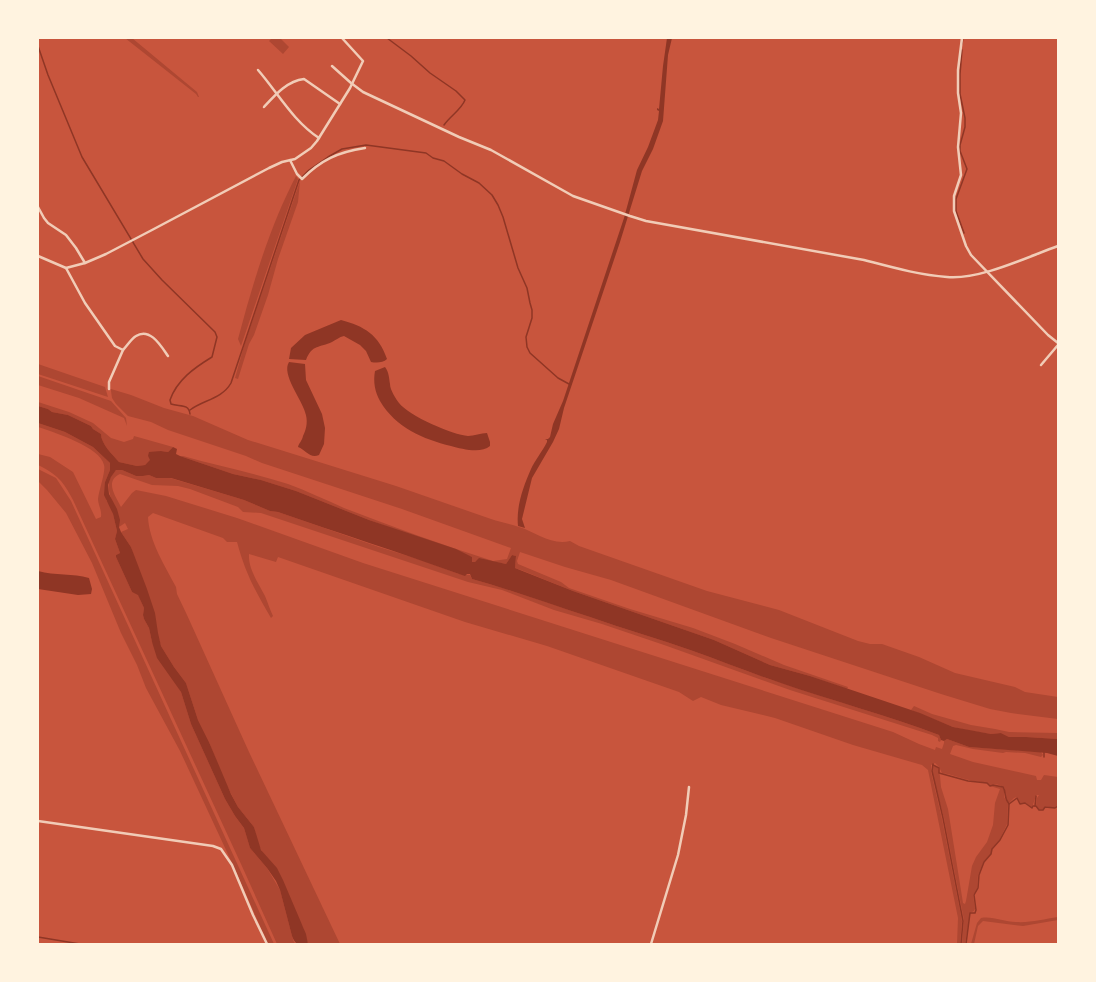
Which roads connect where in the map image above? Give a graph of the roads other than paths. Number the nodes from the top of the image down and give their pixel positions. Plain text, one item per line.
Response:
1 (342, 38) edge
2 (962, 38) edge
3 (332, 66) dead end
4 (258, 70) dead end
5 (351, 83) junction
6 (276, 94) junction
7 (340, 104) junction
8 (264, 107) dead end
9 (319, 138) junction
10 (365, 148) dead end
11 (290, 160) junction
12 (38, 207) edge
13 (1058, 246) edge
14 (38, 256) edge
15 (85, 263) junction
16 (66, 268) junction
17 (986, 272) junction
18 (1058, 344) edge
19 (122, 350) junction
20 (168, 356) dead end
21 (1041, 365) dead end
22 (108, 389) dead end
23 (689, 787) dead end
24 (38, 821) edge
25 (267, 944) edge
26 (651, 944) edge

1 - 5 street
2 - 17 street
3 - 5 street
4 - 6 street
5 - 7 street
5 - 17 street
6 - 7 street
6 - 8 street
6 - 9 street
7 - 9 street
9 - 11 street
10 - 11 street
11 - 15 street
12 - 15 street
13 - 17 street
14 - 16 street
15 - 16 street
16 - 19 street
17 - 18 street
18 - 21 street
19 - 20 street
19 - 22 street
23 - 26 street
24 - 25 street

